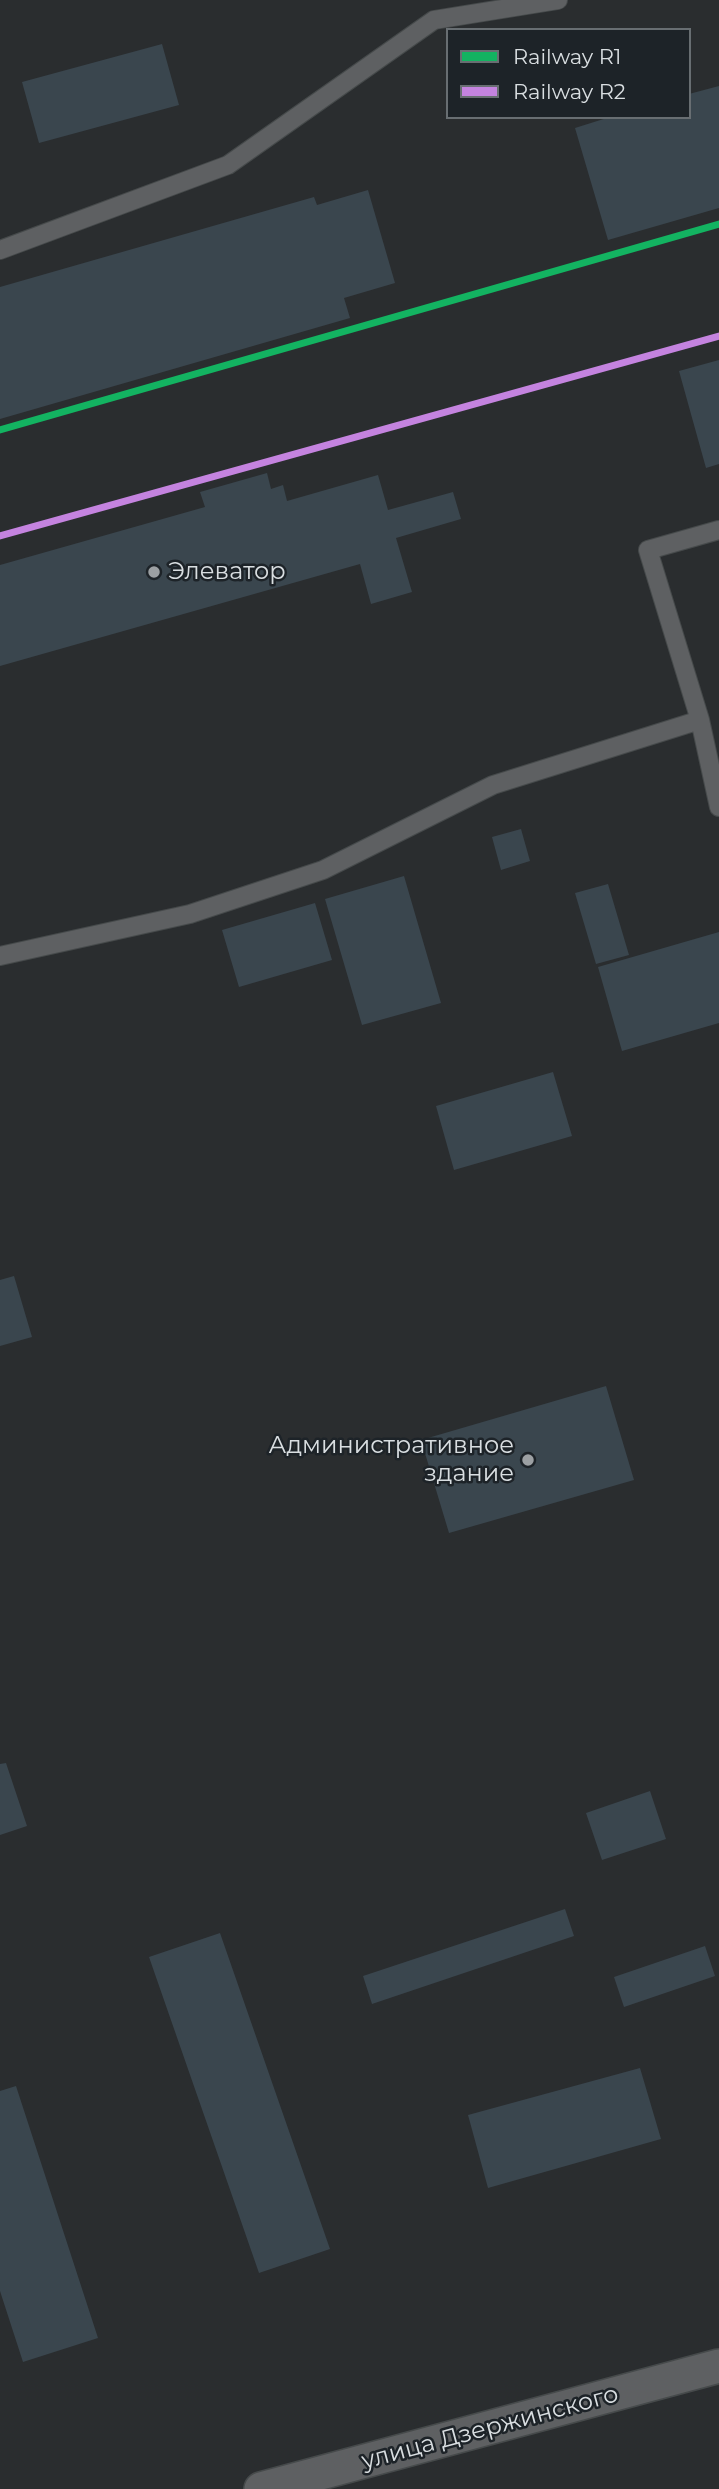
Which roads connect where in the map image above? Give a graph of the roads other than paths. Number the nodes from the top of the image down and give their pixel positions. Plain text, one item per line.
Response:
1 (558, 0) edge
2 (0, 250) edge
3 (719, 530) edge
4 (700, 720) junction
5 (719, 807) edge
6 (0, 956) edge
7 (719, 2366) edge
8 (261, 2489) edge

1 - 2 lane
3 - 4 lane
4 - 5 lane
4 - 6 lane
7 - 8 street, улица Дзержинского

